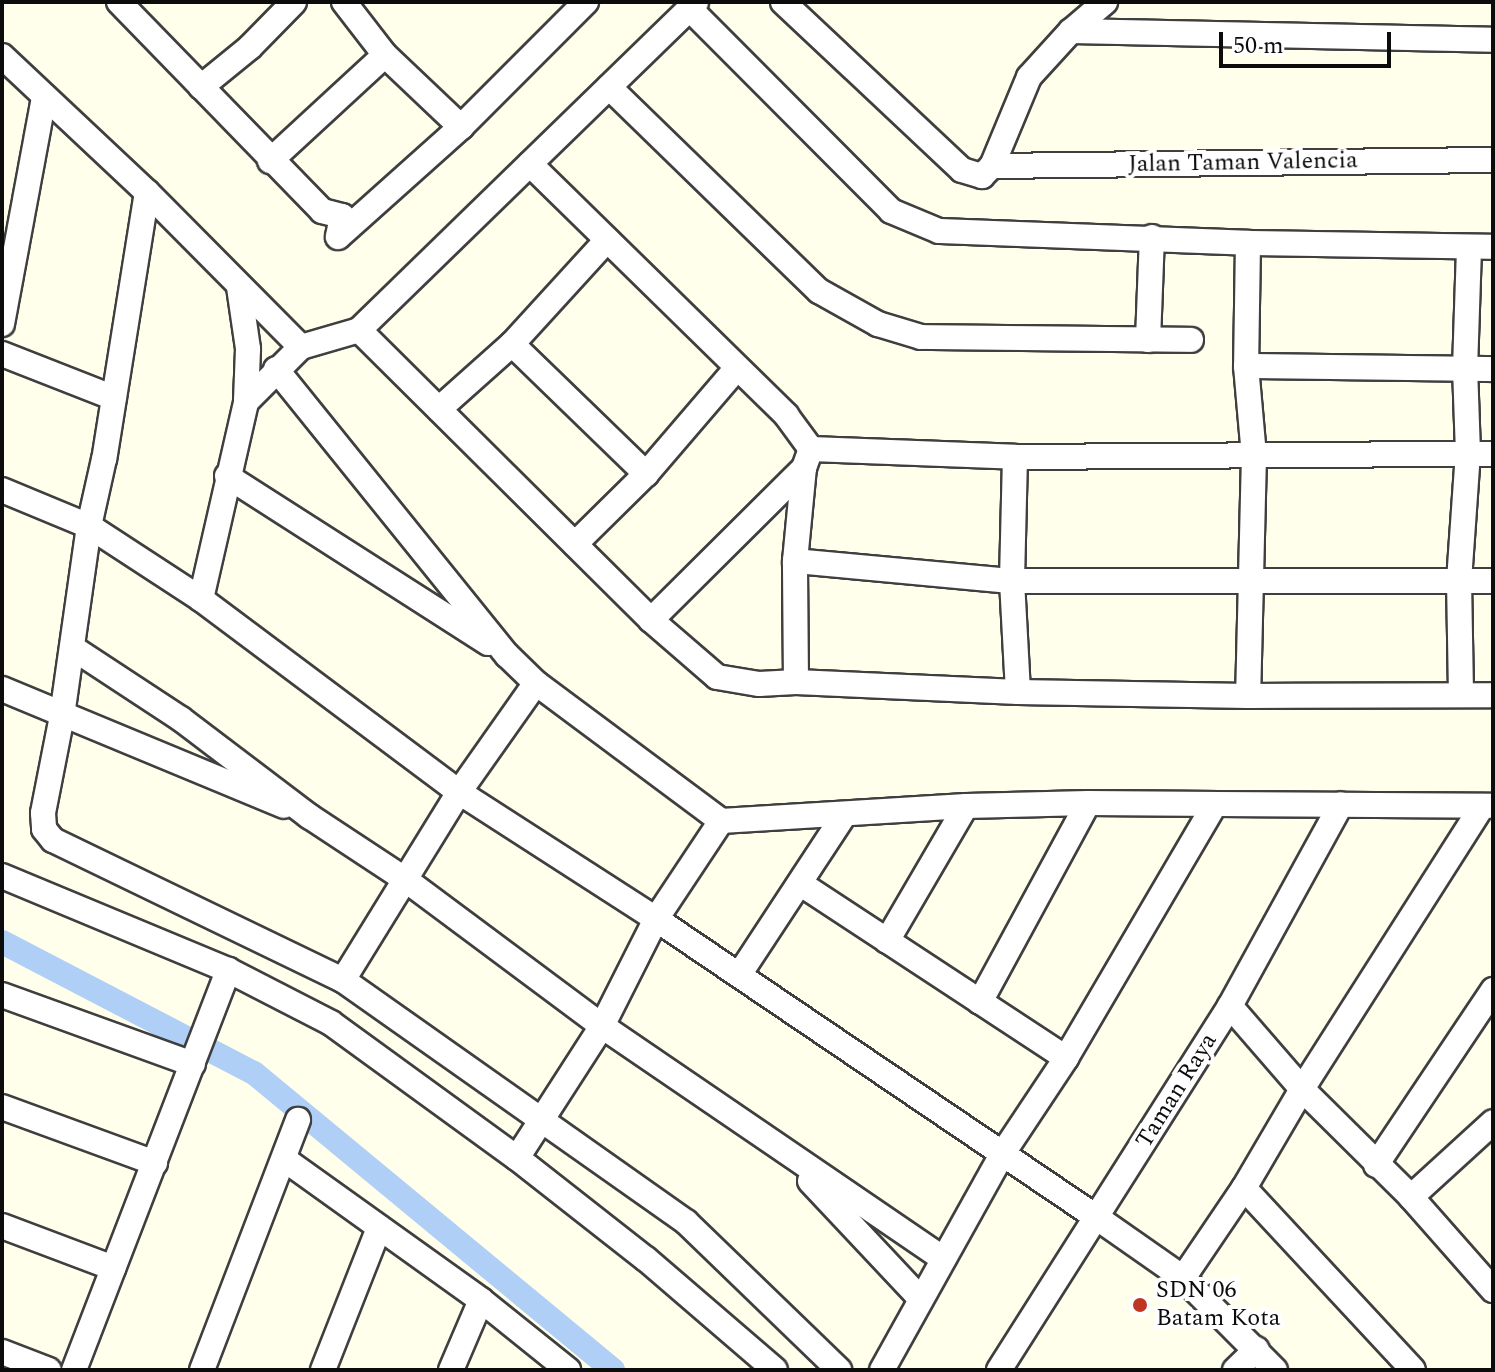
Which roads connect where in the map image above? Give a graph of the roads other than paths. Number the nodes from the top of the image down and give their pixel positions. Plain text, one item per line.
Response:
1 (119, 2) edge
2 (294, 2) edge
3 (344, 2) edge
4 (586, 2) edge
5 (1105, 2) edge
6 (785, 3) edge
7 (693, 5) edge
8 (1071, 31) junction
9 (1493, 40) edge
10 (385, 55) junction
11 (2, 56) edge
12 (201, 87) junction
13 (609, 87) junction
14 (44, 97) junction
15 (461, 127) junction
16 (1493, 160) edge
17 (270, 161) junction
18 (530, 164) junction
19 (992, 166) junction
20 (147, 192) junction
21 (1152, 237) junction
22 (607, 240) junction
23 (1248, 243) junction
24 (1481, 247) edge
25 (239, 287) junction
26 (2, 324) edge
27 (359, 330) junction
28 (1148, 340) junction
29 (1191, 340) dead end
30 (512, 344) junction
31 (301, 347) junction
32 (2, 354) edge
33 (1246, 366) junction
34 (276, 369) junction
35 (736, 369) junction
36 (1465, 369) junction
37 (1493, 369) edge
38 (114, 398) junction
39 (246, 402) junction
40 (439, 409) junction
41 (1468, 453) junction
42 (1493, 454) edge
43 (1254, 455) junction
44 (1015, 457) junction
45 (808, 458) junction
46 (646, 474) junction
47 (227, 476) junction
48 (2, 490) edge
49 (89, 526) junction
50 (575, 544) junction
51 (795, 561) junction
52 (1012, 581) junction
53 (1459, 581) junction
54 (1493, 581) edge
55 (1248, 582) junction
56 (201, 599) junction
57 (651, 620) junction
58 (73, 648) junction
59 (507, 655) junction
60 (796, 682) junction
61 (536, 683) junction
62 (2, 689) edge
63 (1018, 692) junction
64 (1461, 694) junction
65 (1493, 695) edge
66 (1248, 696) junction
67 (62, 716) junction
68 (459, 792) junction
69 (1088, 803) junction
70 (1215, 804) junction
71 (1341, 804) junction
72 (966, 806) junction
73 (1487, 806) edge
74 (844, 815) junction
75 (309, 816) junction
76 (721, 821) junction
77 (2, 876) edge
78 (406, 880) junction
79 (801, 884) junction
80 (656, 919) junction
81 (887, 941) junction
82 (228, 970) junction
83 (739, 975) junction
84 (343, 980) junction
85 (1493, 990) edge
86 (2, 995) edge
87 (980, 1002) junction
88 (1230, 1006) junction
89 (602, 1026) junction
90 (1066, 1058) junction
91 (194, 1061) junction
92 (1302, 1089) junction
93 (2, 1107) edge
94 (298, 1120) dead end
95 (543, 1122) junction
96 (1493, 1122) edge
97 (778, 1146) junction
98 (1003, 1153) junction
99 (517, 1158) junction
100 (284, 1159) junction
101 (155, 1163) junction
102 (1376, 1165) junction
103 (1244, 1188) junction
104 (1411, 1197) junction
105 (1096, 1217) junction
106 (2, 1226) edge
107 (379, 1228) junction
108 (943, 1259) junction
109 (113, 1268) junction
110 (1183, 1278) junction
111 (1492, 1287) edge
112 (921, 1299) junction
113 (481, 1300) junction
114 (1257, 1349) junction
115 (2, 1352) edge
116 (49, 1370) edge
117 (74, 1370) edge
118 (202, 1370) edge
119 (323, 1370) edge
120 (451, 1370) edge
121 (568, 1370) edge
122 (775, 1370) edge
123 (839, 1370) edge
124 (882, 1370) edge
125 (999, 1370) edge
126 (1235, 1370) edge
127 (1275, 1370) edge
128 (1413, 1370) edge

1 - 12 street
2 - 12 street
3 - 10 street
4 - 15 street
5 - 8 street
6 - 19 street, Jalan Taman Valencia
7 - 13 street
7 - 21 street
8 - 9 street
8 - 19 street
10 - 15 street
10 - 17 street
11 - 14 street
12 - 17 street
13 - 18 street
13 - 28 street
14 - 20 street
14 - 26 street
15 - 17 street
16 - 19 street, Jalan Taman Valencia
18 - 22 street
18 - 27 street
20 - 25 street
20 - 38 street
21 - 23 street
21 - 28 street
22 - 30 street
22 - 35 street
23 - 24 street
23 - 33 street
24 - 36 street
25 - 31 street
25 - 39 street
27 - 31 street
27 - 40 street
28 - 29 street
30 - 40 street
30 - 46 street
31 - 34 street
32 - 38 street
33 - 36 street
33 - 43 street
34 - 39 street
34 - 59 street
35 - 45 street
35 - 46 street
36 - 37 street
36 - 41 street
38 - 49 street
39 - 47 street
40 - 50 street
41 - 42 street
41 - 43 street
41 - 53 street
43 - 44 street
43 - 55 street
44 - 45 street
44 - 52 street
45 - 51 street
45 - 57 street
46 - 50 street
47 - 56 street
47 - 59 street
48 - 49 street
49 - 56 street
49 - 58 street
50 - 57 street
51 - 52 street
51 - 60 street
52 - 55 street
52 - 63 street
53 - 54 street
53 - 55 street
53 - 64 street
55 - 66 street
56 - 68 street
57 - 60 street
58 - 67 street
58 - 75 street
59 - 61 street
60 - 63 street
61 - 68 street
61 - 76 street
62 - 67 street
63 - 66 street
64 - 65 street
64 - 66 street
67 - 75 street
67 - 84 street
68 - 78 street
68 - 80 street
69 - 70 street
69 - 72 street
69 - 87 street
70 - 71 street
70 - 90 street
71 - 73 street
71 - 88 street, Taman Raya
72 - 74 street
72 - 81 street
73 - 92 street
74 - 76 street
74 - 79 street
75 - 78 street
76 - 80 street
77 - 82 street
78 - 84 street
78 - 89 street
79 - 81 street
79 - 83 street
80 - 83 street
80 - 89 street
81 - 87 street
82 - 91 street
82 - 99 street
83 - 98 street
84 - 95 street
85 - 102 street
86 - 91 street
87 - 90 street
88 - 92 street
88 - 105 street, Taman Raya
89 - 95 street
89 - 97 street
90 - 98 street
91 - 101 street
92 - 102 street
92 - 103 street
93 - 101 street
94 - 100 street
95 - 99 street
95 - 123 street
96 - 104 street
97 - 108 street
97 - 112 street
98 - 105 street
98 - 108 street
99 - 122 street
100 - 107 street
100 - 118 street
101 - 109 street
102 - 104 street
103 - 110 street
103 - 128 street
104 - 111 street
105 - 110 street
105 - 125 street, Taman Raya
106 - 109 street
107 - 113 street
107 - 119 street
108 - 112 street
109 - 117 street
110 - 114 street
112 - 124 street
113 - 120 street
113 - 121 street
114 - 126 street
114 - 127 street
115 - 116 street

